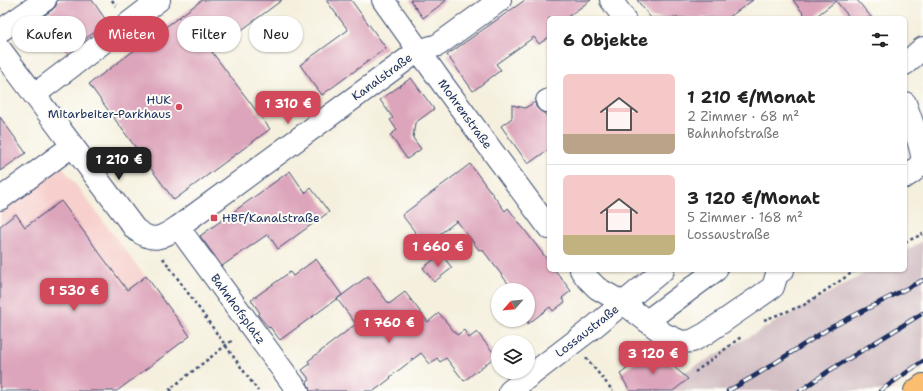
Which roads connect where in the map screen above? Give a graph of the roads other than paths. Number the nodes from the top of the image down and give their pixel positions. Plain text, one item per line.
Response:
1 (45, 0) edge
2 (159, 0) edge
3 (383, 0) edge
4 (500, 0) edge
5 (611, 0) edge
6 (623, 16) edge
7 (0, 31) edge
8 (923, 48) edge
9 (0, 49) edge
10 (418, 50) junction
11 (907, 62) edge
12 (34, 95) junction
13 (907, 112) edge
14 (72, 146) junction
15 (907, 177) edge
16 (0, 199) edge
17 (547, 225) edge
18 (178, 227) junction
19 (582, 272) edge
20 (661, 272) edge
21 (713, 272) edge
22 (780, 272) edge
23 (623, 303) junction
24 (646, 321) junction
25 (923, 385) edge
26 (298, 391) edge
27 (510, 391) edge
28 (915, 391) edge

1 - 7 street
2 - 12 street
3 - 10 street, Mohrenstraße
4 - 10 street, Kanalstraße
5 - 6 street
8 - 11 street
9 - 12 street
10 - 17 street, Mohrenstraße
10 - 18 street, Kanalstraße
12 - 14 street
13 - 15 street
14 - 16 street
14 - 18 street, Kanalstraße
18 - 26 street, Bahnhofsplatz
19 - 23 street
20 - 23 street, Lossaustraße
21 - 24 street
22 - 24 street
23 - 24 street
23 - 27 street, Lossaustraße
25 - 28 highway

